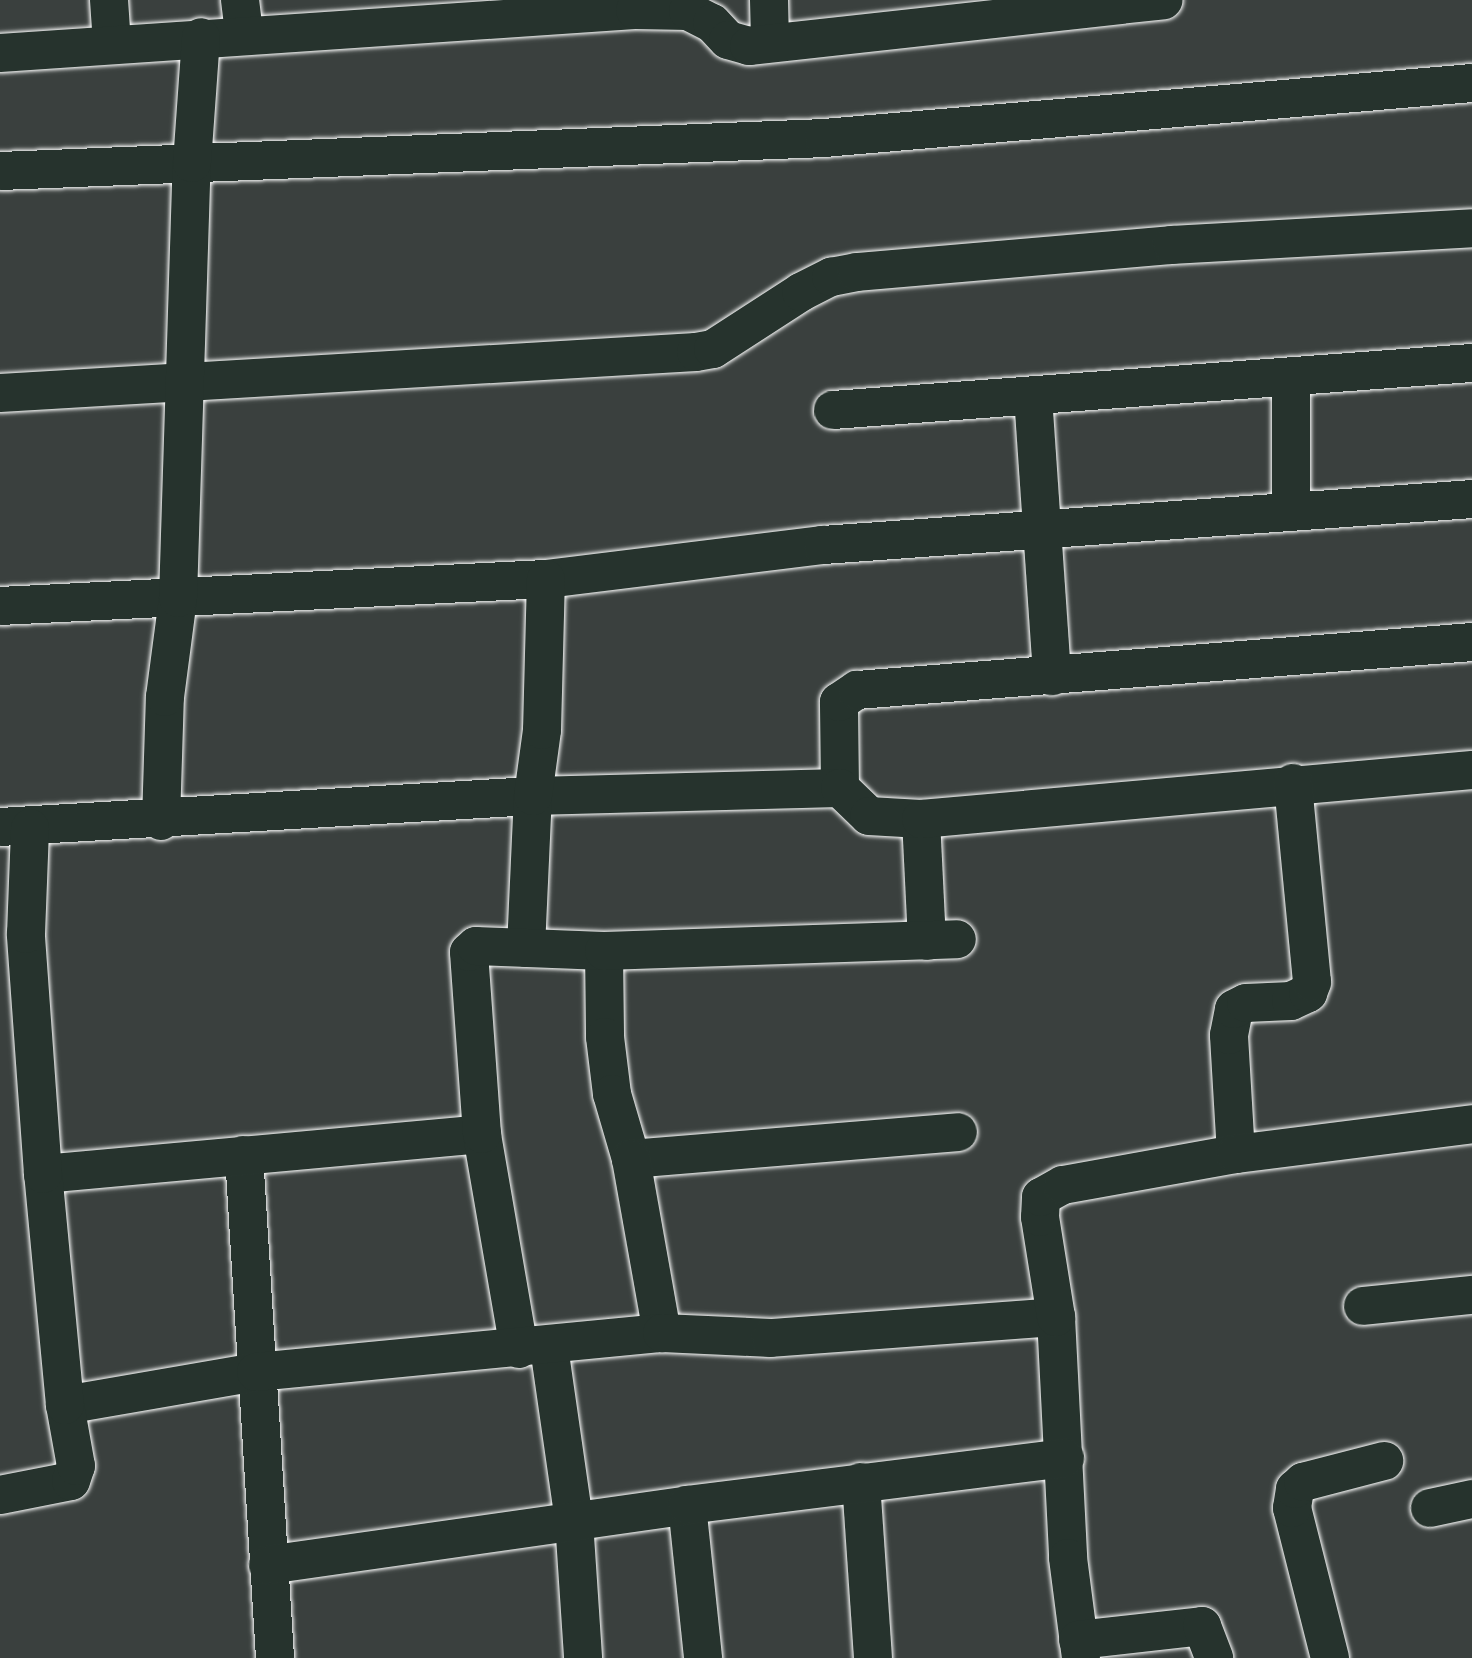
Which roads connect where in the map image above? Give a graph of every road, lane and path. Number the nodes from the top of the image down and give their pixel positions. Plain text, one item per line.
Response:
1 (109, 0) edge
2 (769, 0) edge
3 (1163, 0) edge
4 (635, 5) edge
5 (497, 10) edge
6 (369, 14) edge
7 (242, 17) edge
8 (201, 37) junction
9 (770, 42) junction
10 (112, 44) junction
11 (0, 53) edge
12 (1472, 83) edge
13 (192, 163) junction
14 (0, 171) edge
15 (1472, 228) edge
16 (1472, 363) edge
17 (1291, 377) junction
18 (188, 385) junction
19 (0, 393) edge
20 (1033, 396) junction
21 (833, 410) dead end
22 (1472, 499) edge
23 (1291, 512) junction
24 (1044, 530) junction
25 (546, 579) junction
26 (178, 598) junction
27 (0, 606) edge
28 (1472, 642) edge
29 (1052, 676) junction
30 (1472, 770) edge
31 (1293, 783) junction
32 (840, 788) junction
33 (533, 796) junction
34 (921, 819) junction
35 (161, 821) junction
36 (15, 827) edge
37 (526, 948) junction
38 (604, 951) junction
39 (1472, 1124) edge
40 (958, 1132) dead end
41 (482, 1134) junction
42 (1236, 1154) junction
43 (244, 1155) junction
44 (631, 1159) junction
45 (43, 1174) junction
46 (1472, 1296) edge
47 (1363, 1306) dead end
48 (1056, 1317) junction
49 (662, 1333) junction
50 (534, 1348) junction
51 (256, 1372) junction
52 (65, 1405) junction
53 (1065, 1458) junction
54 (1384, 1461) dead end
55 (861, 1482) junction
56 (0, 1494) edge
57 (1472, 1499) edge
58 (687, 1505) junction
59 (1430, 1508) dead end
60 (574, 1521) junction
61 (268, 1565) junction
62 (1079, 1649) edge
63 (275, 1658) edge
64 (583, 1658) edge
65 (703, 1658) edge
66 (873, 1658) edge
67 (1214, 1658) edge
68 (1330, 1658) edge

1 - 10 street
2 - 9 street
3 - 9 street
4 - 5 street
4 - 9 street
5 - 6 street
6 - 7 street
7 - 8 street
8 - 10 street
8 - 13 street
10 - 11 street
12 - 13 street
13 - 14 street
13 - 18 street
15 - 18 street
16 - 17 street
17 - 20 street
17 - 23 street
18 - 19 street
18 - 26 street
20 - 21 street
20 - 24 street
22 - 23 street
23 - 24 street
24 - 25 street
24 - 29 street
25 - 26 street
25 - 33 street
26 - 27 street
26 - 35 street
28 - 29 street
29 - 32 street
30 - 31 street
31 - 34 street
31 - 42 street
32 - 33 street
32 - 34 street
33 - 35 street
33 - 37 street
34 - 38 street
35 - 36 street
36 - 45 street
37 - 38 street
37 - 41 street
38 - 44 street
39 - 42 street
40 - 44 street
41 - 43 street
41 - 50 street
42 - 48 street
43 - 45 street
43 - 51 street
44 - 49 street
45 - 52 street
46 - 47 street
48 - 49 street
48 - 53 street
49 - 50 street
50 - 51 street
50 - 60 street
51 - 52 street
51 - 61 street
52 - 56 street
53 - 55 street
53 - 62 street
54 - 68 street
55 - 58 street
55 - 66 street
57 - 59 street
58 - 60 street
58 - 65 street
60 - 61 street
60 - 64 street
61 - 63 street
62 - 67 street

